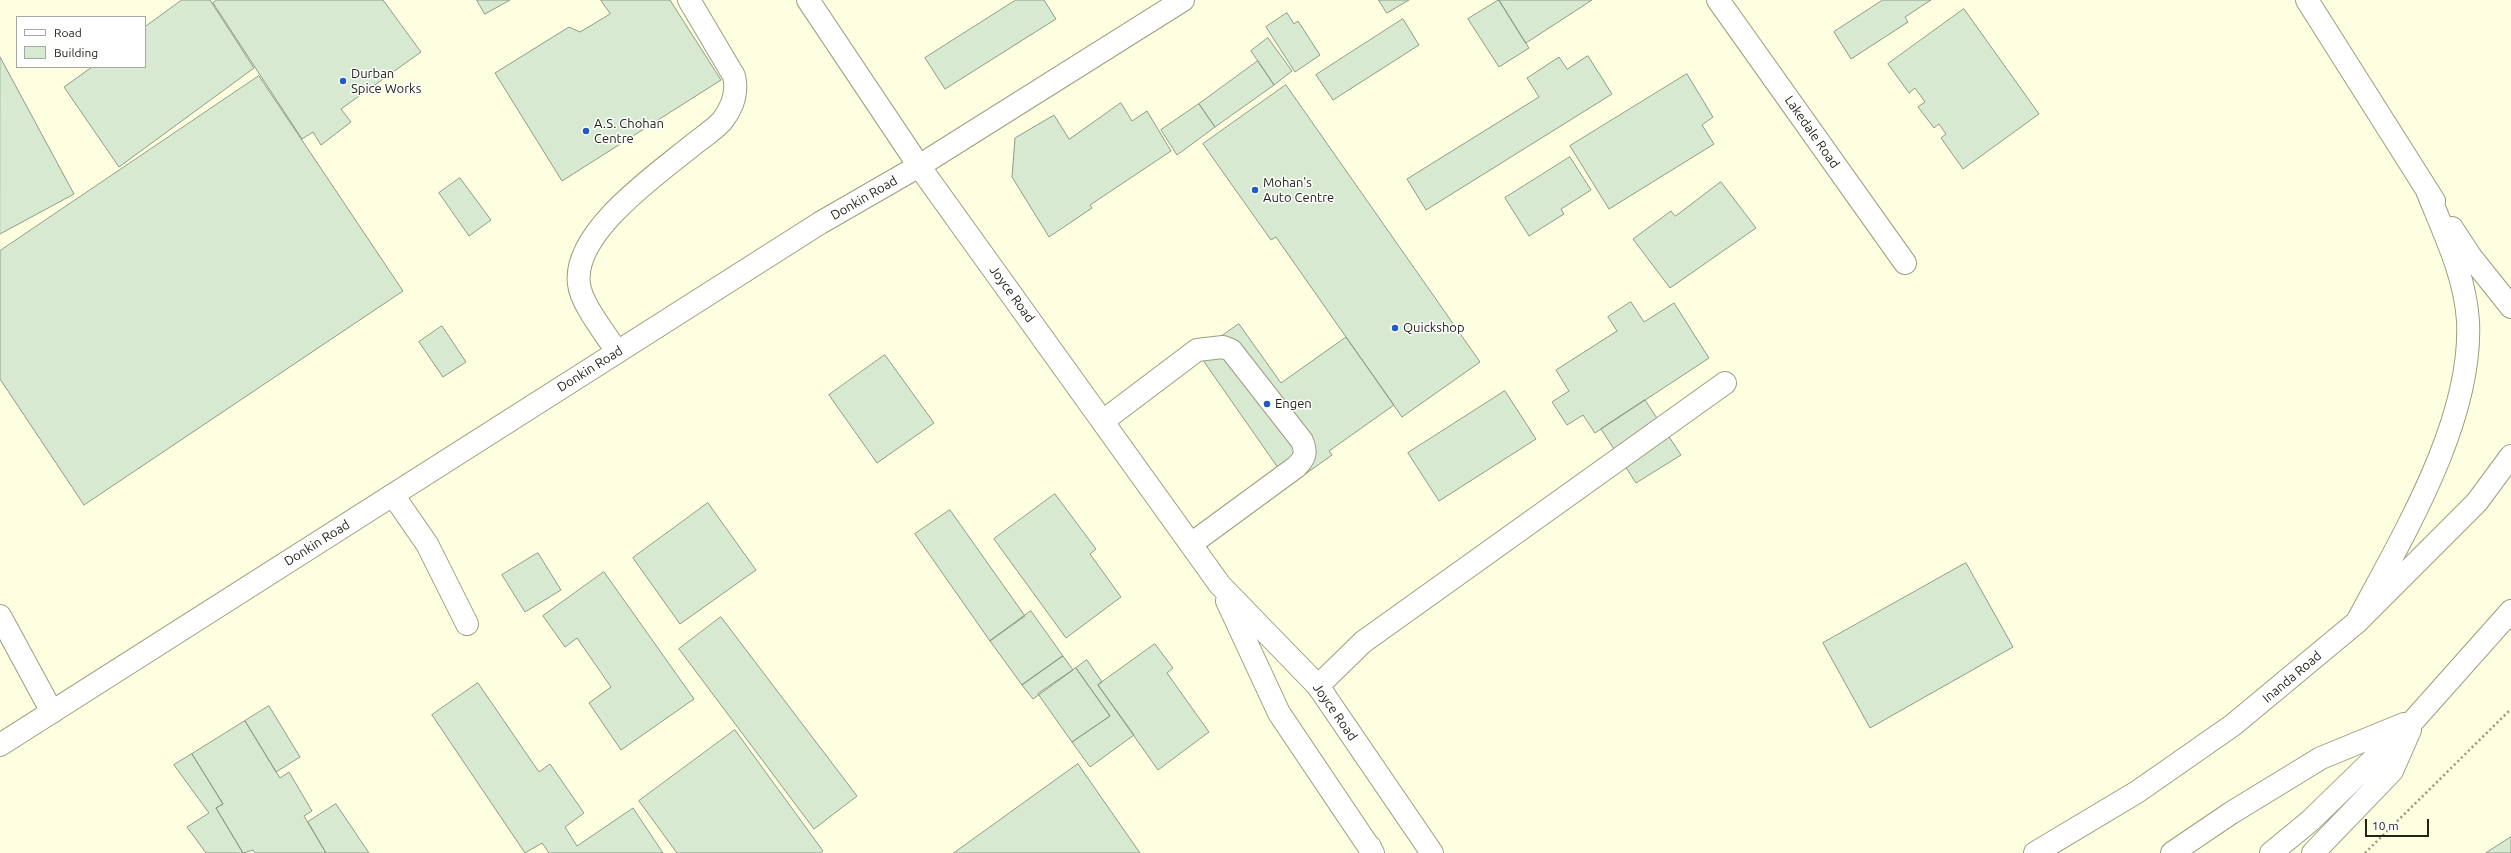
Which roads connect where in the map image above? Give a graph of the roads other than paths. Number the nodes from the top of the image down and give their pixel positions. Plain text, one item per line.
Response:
1 (689, 0) edge
2 (808, 0) edge
3 (1183, 0) edge
4 (1718, 0) edge
5 (2307, 0) edge
6 (919, 166) junction
7 (2426, 188) junction
8 (1905, 263) dead end
9 (2511, 307) edge
10 (617, 352) junction
11 (1725, 384) dead end
12 (1103, 422) junction
13 (2511, 456) edge
14 (393, 495) junction
15 (1191, 544) junction
16 (1220, 585) junction
17 (2509, 615) edge
18 (0, 616) edge
19 (2357, 622) junction
20 (467, 624) dead end
21 (1318, 686) junction
22 (52, 712) junction
23 (2414, 720) junction
24 (0, 745) edge
25 (1371, 851) edge
26 (1432, 853) edge
27 (2035, 853) edge
28 (2172, 853) edge
29 (2271, 853) edge
30 (2313, 853) edge

1 - 10 main road
2 - 6 main road, Joyce Road
3 - 6 main road, Donkin Road
4 - 8 main road, Lakedale Road
5 - 7 main road
6 - 10 main road, Donkin Road
6 - 12 main road, Joyce Road
7 - 9 main road
7 - 19 main road
10 - 14 main road, Donkin Road
11 - 21 main road
12 - 15 main road, Joyce Road
12 - 15 main road
13 - 19 main road, Inanda Road
14 - 20 main road
14 - 22 main road, Donkin Road
15 - 16 main road, Joyce Road
16 - 21 main road, Joyce Road
16 - 25 main road, Joyce Road
17 - 23 main road
18 - 22 main road
19 - 27 main road, Inanda Road
21 - 26 main road, Joyce Road
22 - 24 main road, Donkin Road
23 - 28 main road
23 - 29 main road
23 - 30 main road

